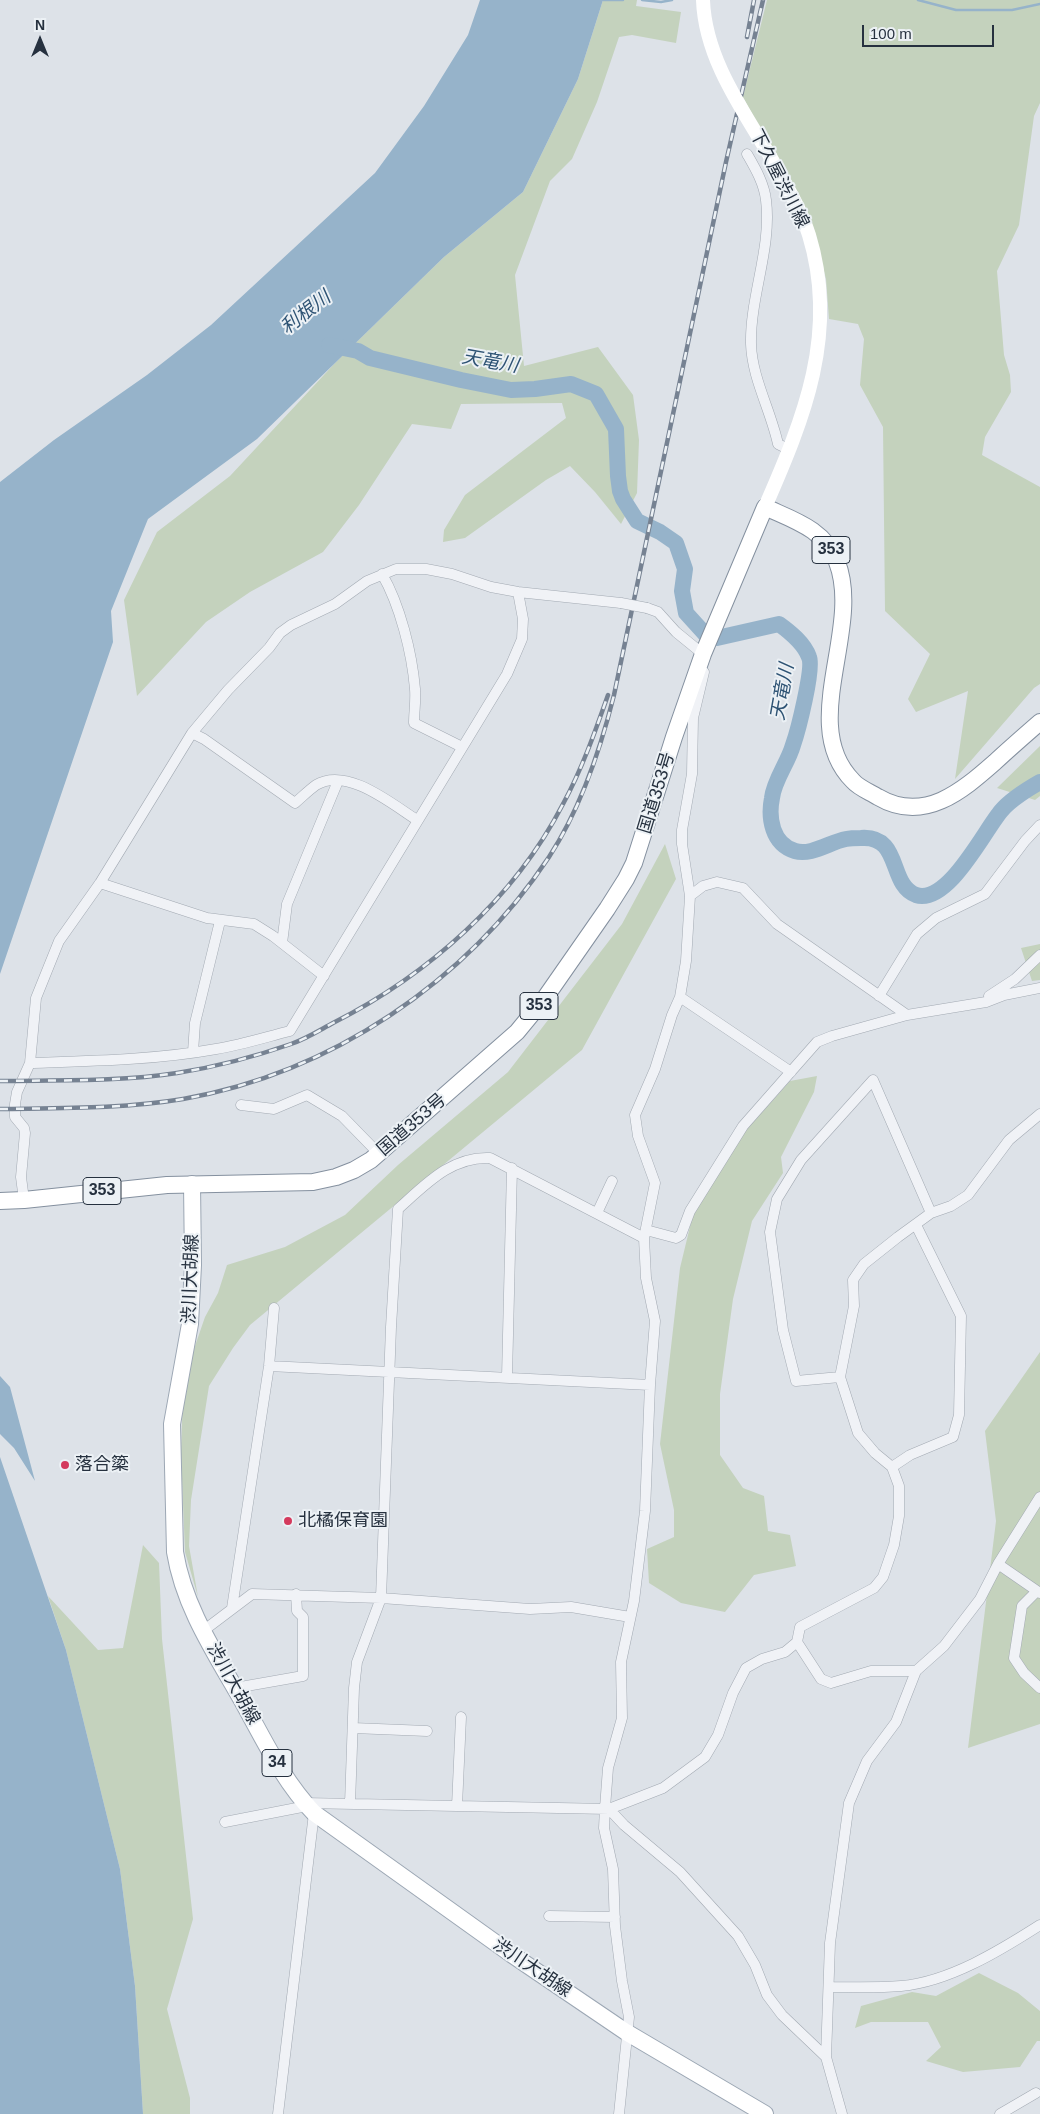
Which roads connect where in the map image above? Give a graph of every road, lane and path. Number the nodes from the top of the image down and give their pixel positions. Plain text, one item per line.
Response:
1 (703, 0) edge
2 (748, 154) dead end
3 (790, 450) junction
4 (765, 506) junction
5 (382, 574) junction
6 (518, 592) junction
7 (705, 649) junction
8 (1040, 722) edge
9 (192, 733) junction
10 (462, 747) junction
11 (338, 781) junction
12 (417, 820) junction
13 (1040, 825) edge
14 (100, 883) junction
15 (690, 896) junction
16 (220, 921) junction
17 (282, 943) junction
18 (1040, 955) edge
19 (324, 976) junction
20 (1040, 988) edge
21 (879, 996) junction
22 (680, 997) junction
23 (978, 1004) junction
24 (907, 1015) junction
25 (193, 1052) junction
26 (30, 1063) junction
27 (791, 1072) junction
28 (241, 1105) dead end
29 (1040, 1114) edge
30 (379, 1154) junction
31 (512, 1168) junction
32 (612, 1181) dead end
33 (192, 1184) junction
34 (12, 1201) edge
35 (597, 1213) junction
36 (931, 1213) junction
37 (916, 1225) junction
38 (645, 1234) junction
39 (274, 1308) dead end
40 (269, 1366) junction
41 (389, 1372) junction
42 (840, 1377) junction
43 (507, 1378) junction
44 (650, 1385) junction
45 (892, 1467) junction
46 (1040, 1496) edge
47 (998, 1564) junction
48 (1038, 1592) edge
49 (296, 1594) junction
50 (381, 1598) junction
51 (232, 1608) junction
52 (630, 1617) junction
53 (203, 1631) junction
54 (797, 1642) junction
55 (916, 1671) junction
56 (235, 1688) junction
57 (1040, 1688) edge
58 (461, 1717) dead end
59 (353, 1728) junction
60 (426, 1731) dead end
61 (350, 1804) junction
62 (457, 1806) junction
63 (309, 1807) junction
64 (607, 1809) junction
65 (224, 1822) dead end
66 (549, 1916) dead end
67 (615, 1918) junction
68 (1040, 1925) edge
69 (829, 1988) junction
70 (626, 2032) junction
71 (826, 2057) junction
72 (1036, 2093) dead end
73 (278, 2114) edge
74 (619, 2114) edge
75 (765, 2114) edge
76 (842, 2114) edge
77 (1000, 2114) edge

1 - 3 main road, 下久屋渋川線, bridge
2 - 3 street
3 - 4 main road, 下久屋渋川線
4 - 7 main road, 国道353号 / 353
4 - 8 main road, 353
5 - 6 street
5 - 9 street
5 - 10 street
6 - 7 street, bridge
6 - 10 street
7 - 15 street
7 - 30 main road, 国道353号 / 353
9 - 11 street
9 - 14 street
10 - 12 street
11 - 12 street
11 - 17 street
12 - 19 street
13 - 21 street
14 - 16 street
14 - 26 street
15 - 21 street
15 - 22 street
16 - 17 street
16 - 25 street
17 - 19 street
18 - 23 street
19 - 25 street
20 - 23 street
21 - 24 street
22 - 27 street
22 - 38 street
23 - 24 street
24 - 27 street
25 - 26 street
26 - 34 street
27 - 38 street
28 - 30 street
29 - 36 street
30 - 33 main road, 国道353号 / 353
31 - 35 street
31 - 41 street
31 - 43 street
32 - 35 street
33 - 34 main road, 国道353号 / 353
33 - 53 main road, 渋川大胡線 / 34
35 - 38 street
36 - 37 street
36 - 42 street
37 - 42 street
37 - 45 street
38 - 44 street
39 - 40 street
40 - 41 street
40 - 51 street
41 - 43 street
41 - 50 street
42 - 45 street
43 - 44 street
44 - 52 street
45 - 54 street
46 - 47 street
47 - 48 street
47 - 55 street
48 - 57 street
49 - 50 street
49 - 51 street
49 - 56 street
50 - 52 street
50 - 59 street
51 - 53 street
52 - 64 street
53 - 56 main road, 渋川大胡線 / 34
54 - 55 street
54 - 64 street
55 - 69 street
56 - 63 main road, 渋川大胡線 / 34
58 - 62 street
59 - 60 street
59 - 61 street
61 - 62 street
61 - 63 street
62 - 64 street
63 - 65 street
63 - 70 main road, 渋川大胡線 / 34
63 - 73 street
64 - 67 street
64 - 71 street
66 - 67 street
67 - 70 street
68 - 69 street
69 - 71 street
70 - 74 street
70 - 75 main road, 渋川大胡線 / 34
71 - 76 street
72 - 77 street

